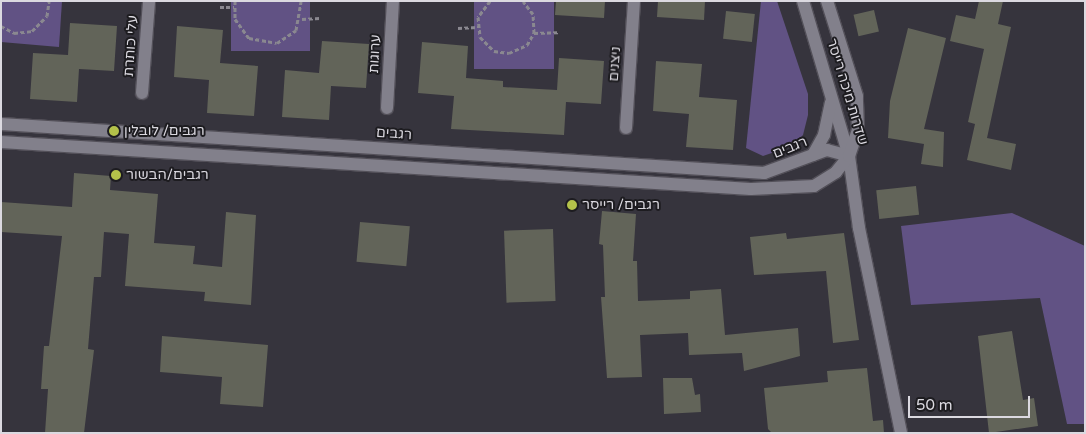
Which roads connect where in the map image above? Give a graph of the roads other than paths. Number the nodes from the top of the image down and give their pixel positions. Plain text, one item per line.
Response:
1 (149, 1) edge
2 (393, 1) edge
3 (634, 1) edge
4 (803, 1) edge
5 (826, 1) edge
6 (142, 93) dead end
7 (832, 96) junction
8 (388, 108) dead end
9 (1, 124) edge
10 (626, 128) dead end
11 (1, 142) edge
12 (813, 155) junction
13 (849, 156) junction
14 (901, 433) edge

1 - 6 street, עלי כותרת
2 - 8 street, ערוגות
3 - 10 street, ניצנים
4 - 7 street, שדרות מיכה רייסר
5 - 13 street, שדרות מיכה רייסר
7 - 12 street
7 - 13 street, שדרות מיכה רייסר
9 - 12 street, רגבים
11 - 13 street
12 - 13 street, רגבים
13 - 14 street

